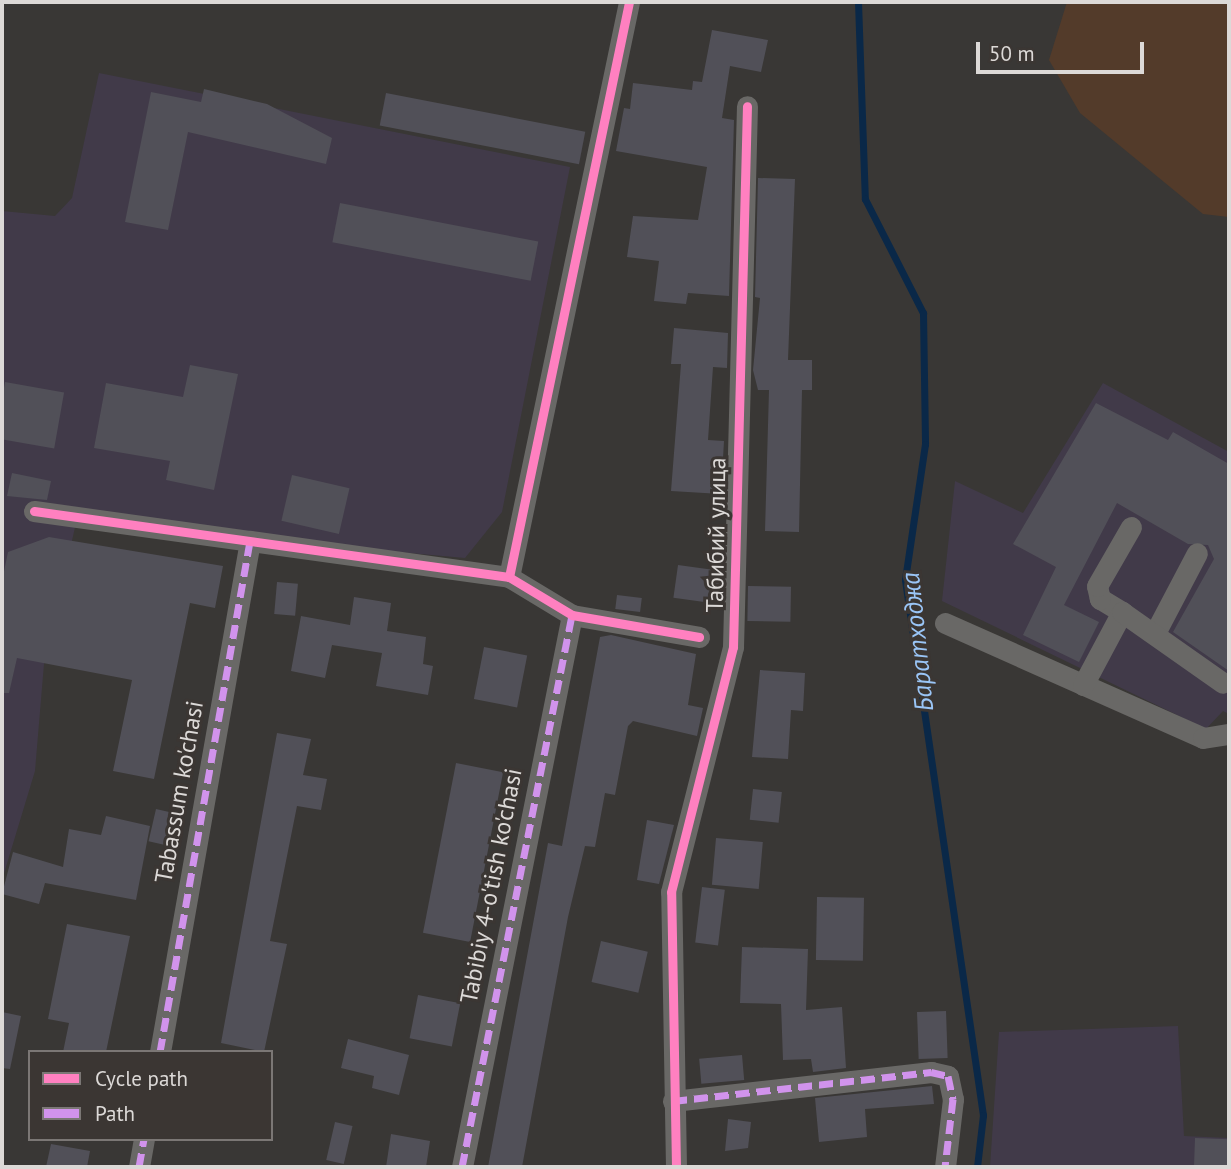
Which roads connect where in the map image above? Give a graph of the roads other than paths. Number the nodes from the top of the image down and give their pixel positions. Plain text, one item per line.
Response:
1 (629, 2) edge
2 (747, 106) dead end
3 (34, 511) dead end
4 (1131, 527) dead end
5 (250, 541) junction
6 (1197, 554) dead end
7 (509, 577) junction
8 (1122, 612) junction
9 (572, 615) junction
10 (945, 623) dead end
11 (1156, 633) junction
12 (699, 637) dead end
13 (1223, 683) dead end
14 (1083, 685) junction
15 (1229, 734) edge
16 (160, 1050) edge
17 (673, 1101) junction
18 (144, 1141) edge
19 (139, 1167) edge
20 (462, 1167) edge
21 (676, 1167) edge
22 (945, 1167) edge

1 - 7 street
2 - 17 street, Табибий улица
3 - 5 street
4 - 8 street
5 - 7 street
5 - 16 street, Tabassum ko'chasi
6 - 11 street
7 - 9 street
8 - 11 street
8 - 14 street
9 - 12 street
9 - 20 street, Tabibiy 4-o'tish ko'chasi
10 - 14 street
11 - 13 street
14 - 15 street
17 - 21 street, Табибий улица
17 - 22 street
18 - 19 street

